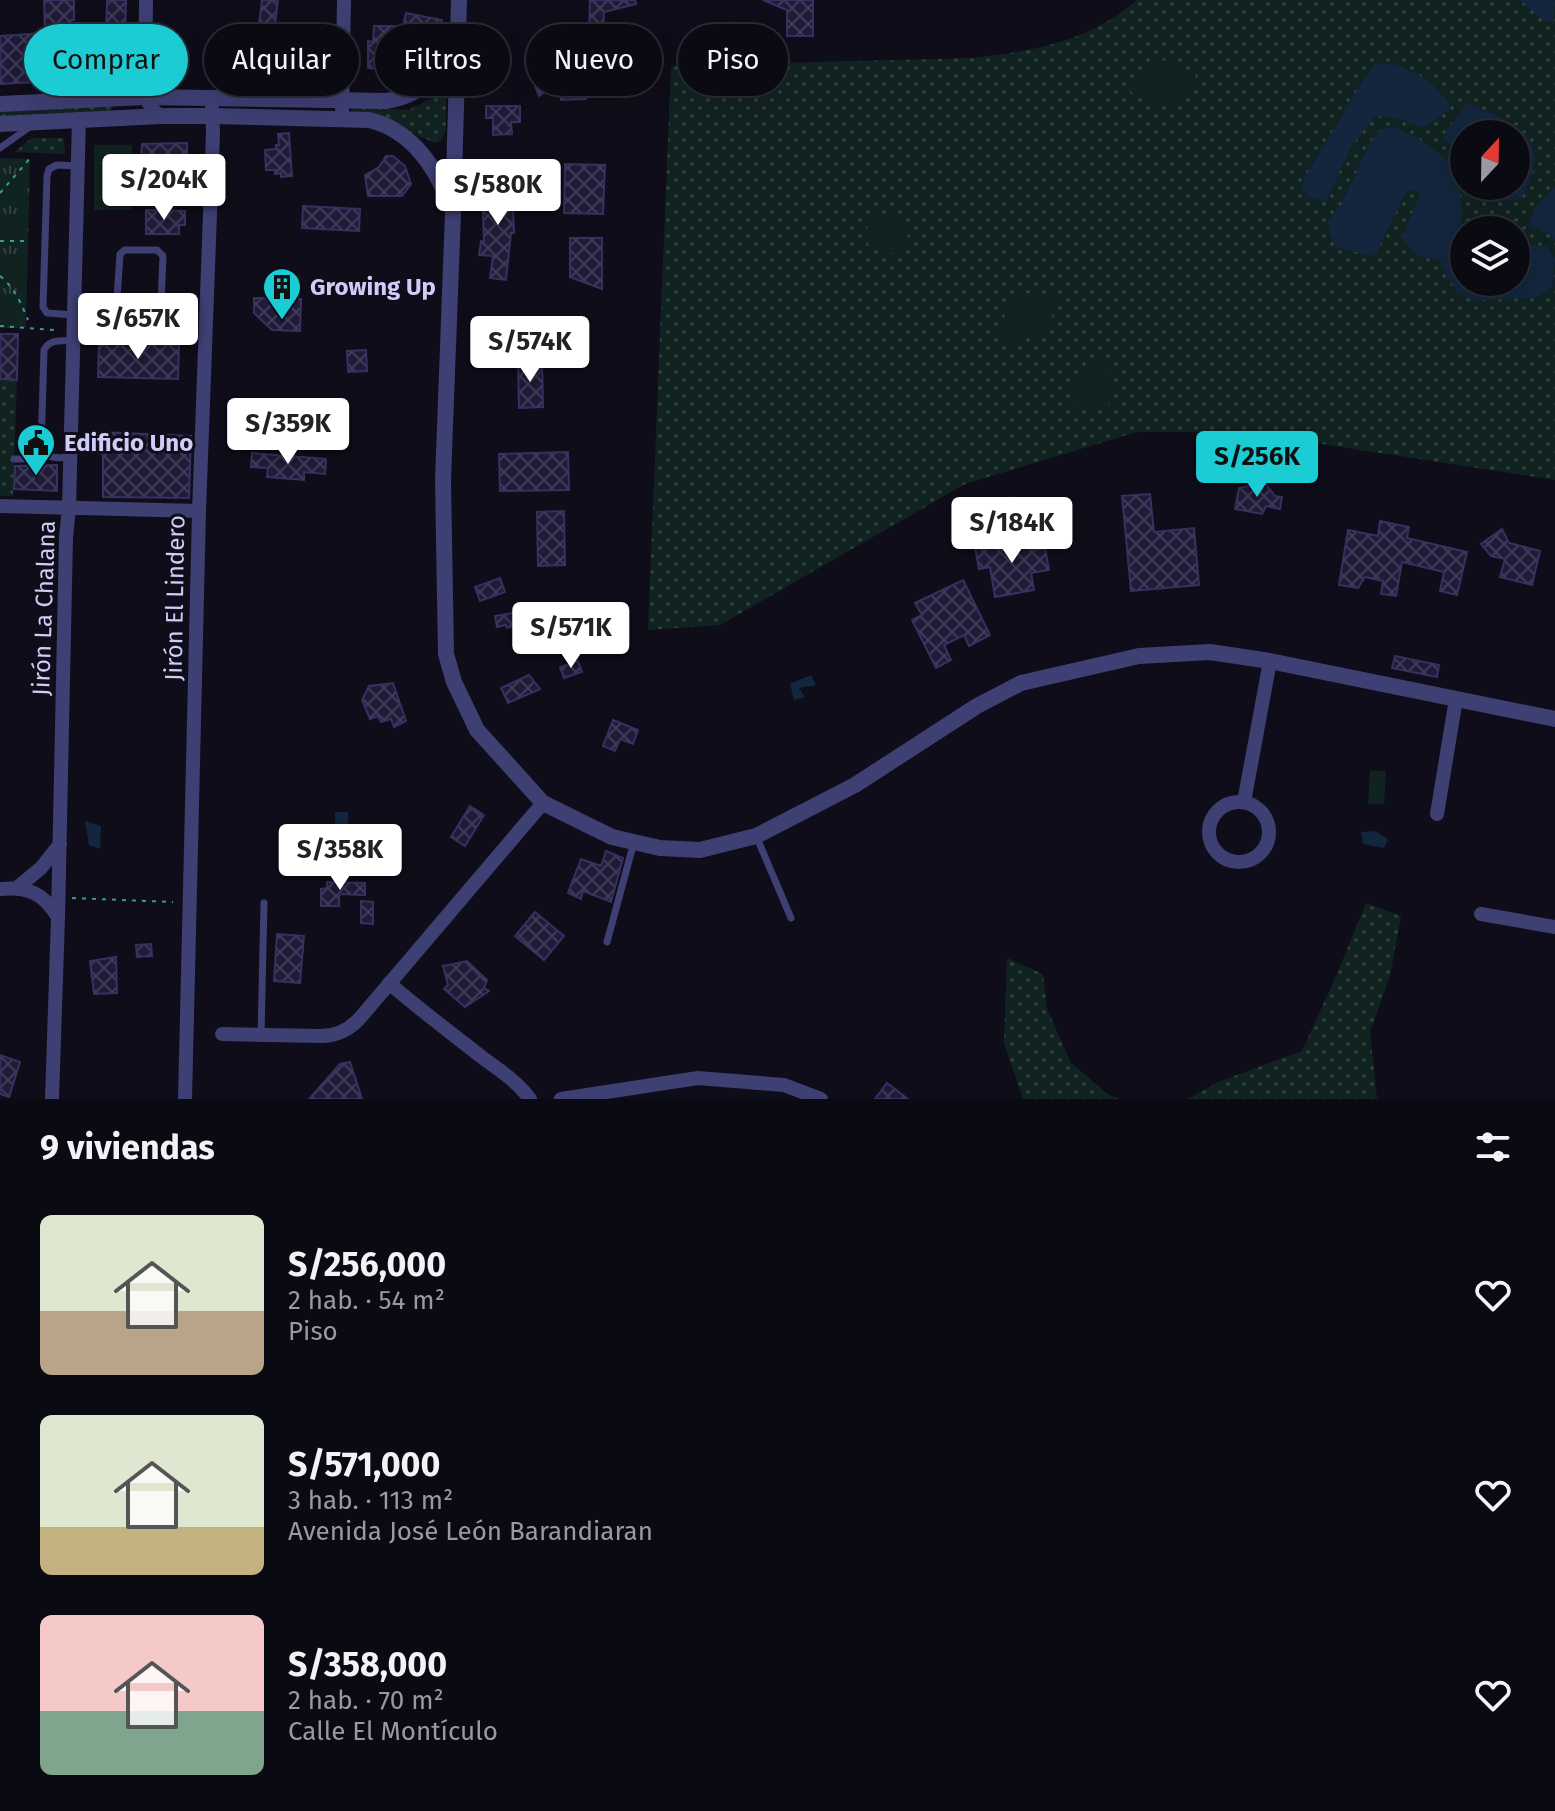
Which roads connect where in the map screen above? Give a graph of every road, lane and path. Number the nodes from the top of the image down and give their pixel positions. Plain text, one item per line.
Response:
1 (146, 0) edge
2 (344, 0) edge
3 (459, 0) edge
4 (459, 24) edge
5 (406, 96) edge
6 (451, 96) edge
7 (457, 96) edge
8 (145, 97) junction
9 (212, 97) junction
10 (112, 98) junction
11 (342, 101) junction
12 (0, 104) edge
13 (457, 106) junction
14 (161, 116) junction
15 (212, 116) junction
16 (112, 117) junction
17 (79, 119) junction
18 (342, 119) junction
19 (38, 121) junction
20 (0, 124) edge
21 (412, 141) junction
22 (456, 141) junction
23 (0, 148) edge
24 (32, 156) dead end
25 (78, 166) junction
26 (0, 193) edge
27 (453, 213) junction
28 (0, 241) edge
29 (30, 241) dead end
30 (0, 276) edge
31 (75, 297) junction
32 (117, 299) junction
33 (74, 315) junction
34 (28, 320) dead end
35 (0, 326) edge
36 (61, 330) dead end
37 (74, 341) junction
38 (45, 455) junction
39 (71, 458) junction
40 (14, 459) dead end
41 (0, 506) edge
42 (69, 508) junction
43 (199, 511) junction
44 (1270, 661) junction
45 (1456, 699) junction
46 (1555, 719) edge
47 (1244, 802) junction
48 (543, 803) junction
49 (1437, 814) dead end
50 (756, 836) junction
51 (634, 842) junction
52 (60, 844) junction
53 (18, 887) junction
54 (0, 889) edge
55 (59, 898) junction
56 (190, 902) junction
57 (264, 903) dead end
58 (1481, 914) dead end
59 (58, 917) junction
60 (791, 918) dead end
61 (1555, 927) edge
62 (607, 942) dead end
63 (389, 983) junction
64 (222, 1034) dead end
65 (261, 1035) junction
66 (52, 1099) edge
67 (185, 1099) edge
68 (530, 1099) edge
69 (561, 1099) edge
70 (821, 1099) edge

1 - 8 street
2 - 11 street
3 - 4 street
5 - 11 street
6 - 13 street
7 - 13 street
8 - 9 street
8 - 10 street
8 - 14 street
9 - 11 street
9 - 15 street, Jirón El Lindero
10 - 12 street
10 - 16 street
11 - 18 street
13 - 22 street
14 - 15 street
14 - 16 street
15 - 18 street
15 - 43 street, Jirón El Lindero
16 - 17 street
17 - 19 street
17 - 25 street, Jirón La Chalana
18 - 21 street
19 - 20 street
19 - 23 lane
21 - 22 street
21 - 27 street
22 - 27 street
24 - 26 path
25 - 31 street, Jirón La Chalana
25 - 33 lane
27 - 48 street
28 - 29 path
30 - 34 path
31 - 32 lane
31 - 33 street, Jirón La Chalana
32 - 32 lane
33 - 37 street, Jirón La Chalana
35 - 36 path
37 - 38 lane
37 - 39 street, Jirón La Chalana
38 - 39 lane
38 - 40 lane
39 - 42 street, Jirón La Chalana
41 - 42 street
42 - 43 street
42 - 52 street, Jirón La Chalana
43 - 56 street, Jirón El Lindero
44 - 45 street
44 - 47 street
44 - 50 street
45 - 46 street
45 - 49 street
47 - 47 street
48 - 51 street
48 - 63 street
50 - 51 street
50 - 60 lane
51 - 62 lane
52 - 53 street
52 - 55 street, Jirón La Chalana
53 - 54 street
53 - 59 street
55 - 56 path
55 - 59 street, Jirón La Chalana
56 - 67 street, Jirón El Lindero
57 - 65 lane
58 - 61 street
59 - 66 street, Jirón La Chalana
63 - 65 street
63 - 68 street
64 - 65 street
69 - 70 street

